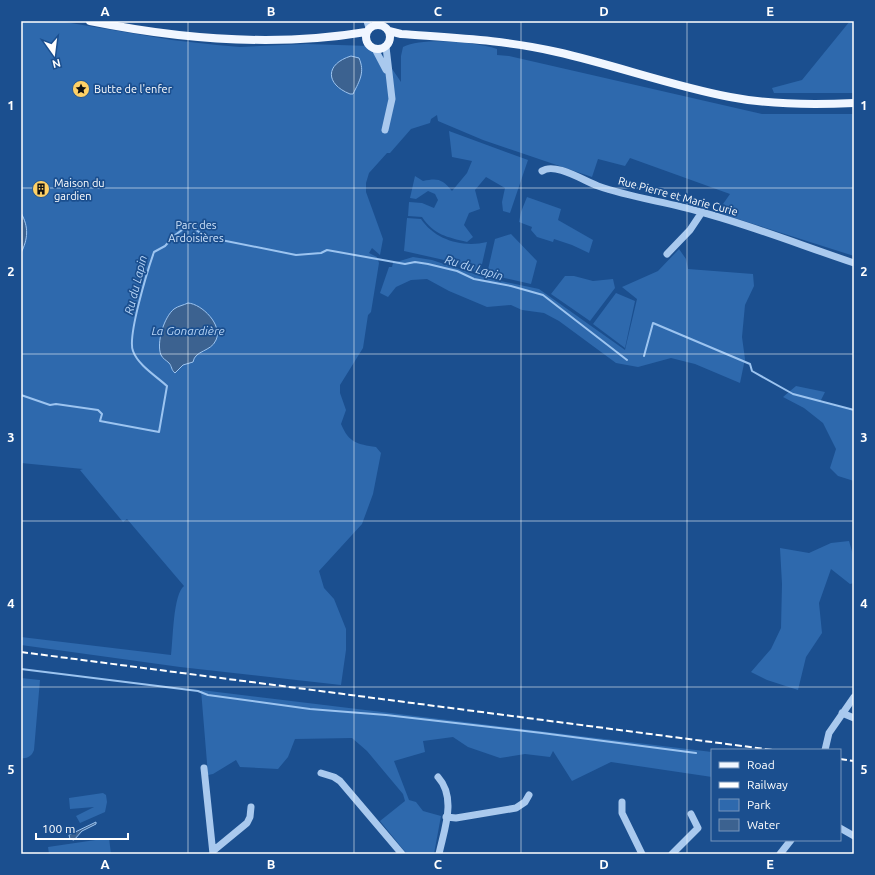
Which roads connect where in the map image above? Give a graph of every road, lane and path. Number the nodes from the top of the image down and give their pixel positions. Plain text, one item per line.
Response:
1 (90, 21) edge
2 (378, 23) edge
3 (367, 27) edge
4 (389, 31) junction
5 (424, 36) junction
6 (325, 37) junction
7 (367, 43) junction
8 (388, 44) junction
9 (375, 49) junction
10 (388, 75) junction
11 (854, 103) edge
12 (385, 130) dead end
13 (542, 172) dead end
14 (702, 212) junction
15 (667, 254) dead end
16 (854, 263) edge
17 (854, 697) edge
18 (842, 713) junction
19 (854, 718) edge
20 (825, 749) edge
21 (204, 768) dead end
22 (321, 773) dead end
23 (438, 777) dead end
24 (529, 795) dead end
25 (622, 802) dead end
26 (251, 807) dead end
27 (691, 814) dead end
28 (446, 817) junction
29 (841, 829) edge
30 (854, 836) edge
31 (790, 841) edge
32 (394, 845) junction
33 (213, 853) edge
34 (394, 854) edge
35 (402, 854) edge
36 (439, 854) edge
37 (642, 854) edge
38 (672, 854) edge
39 (780, 854) edge

1 - 6 main road
2 - 3 main road
2 - 4 main road
3 - 6 main road
3 - 7 main road
4 - 5 main road
4 - 8 main road
5 - 8 main road
5 - 11 main road
6 - 7 main road
7 - 9 main road
8 - 9 main road
8 - 10 street
9 - 10 street
10 - 12 street
13 - 14 street, Rue Pierre et Marie Curie
14 - 15 street
14 - 16 street, Rue Pierre et Marie Curie
17 - 18 street
18 - 19 street
18 - 20 street
21 - 33 street
22 - 32 street
23 - 28 street
24 - 28 street
25 - 37 street
26 - 33 street
27 - 38 street
28 - 36 street
29 - 30 street
31 - 39 street
32 - 34 street
32 - 35 street

